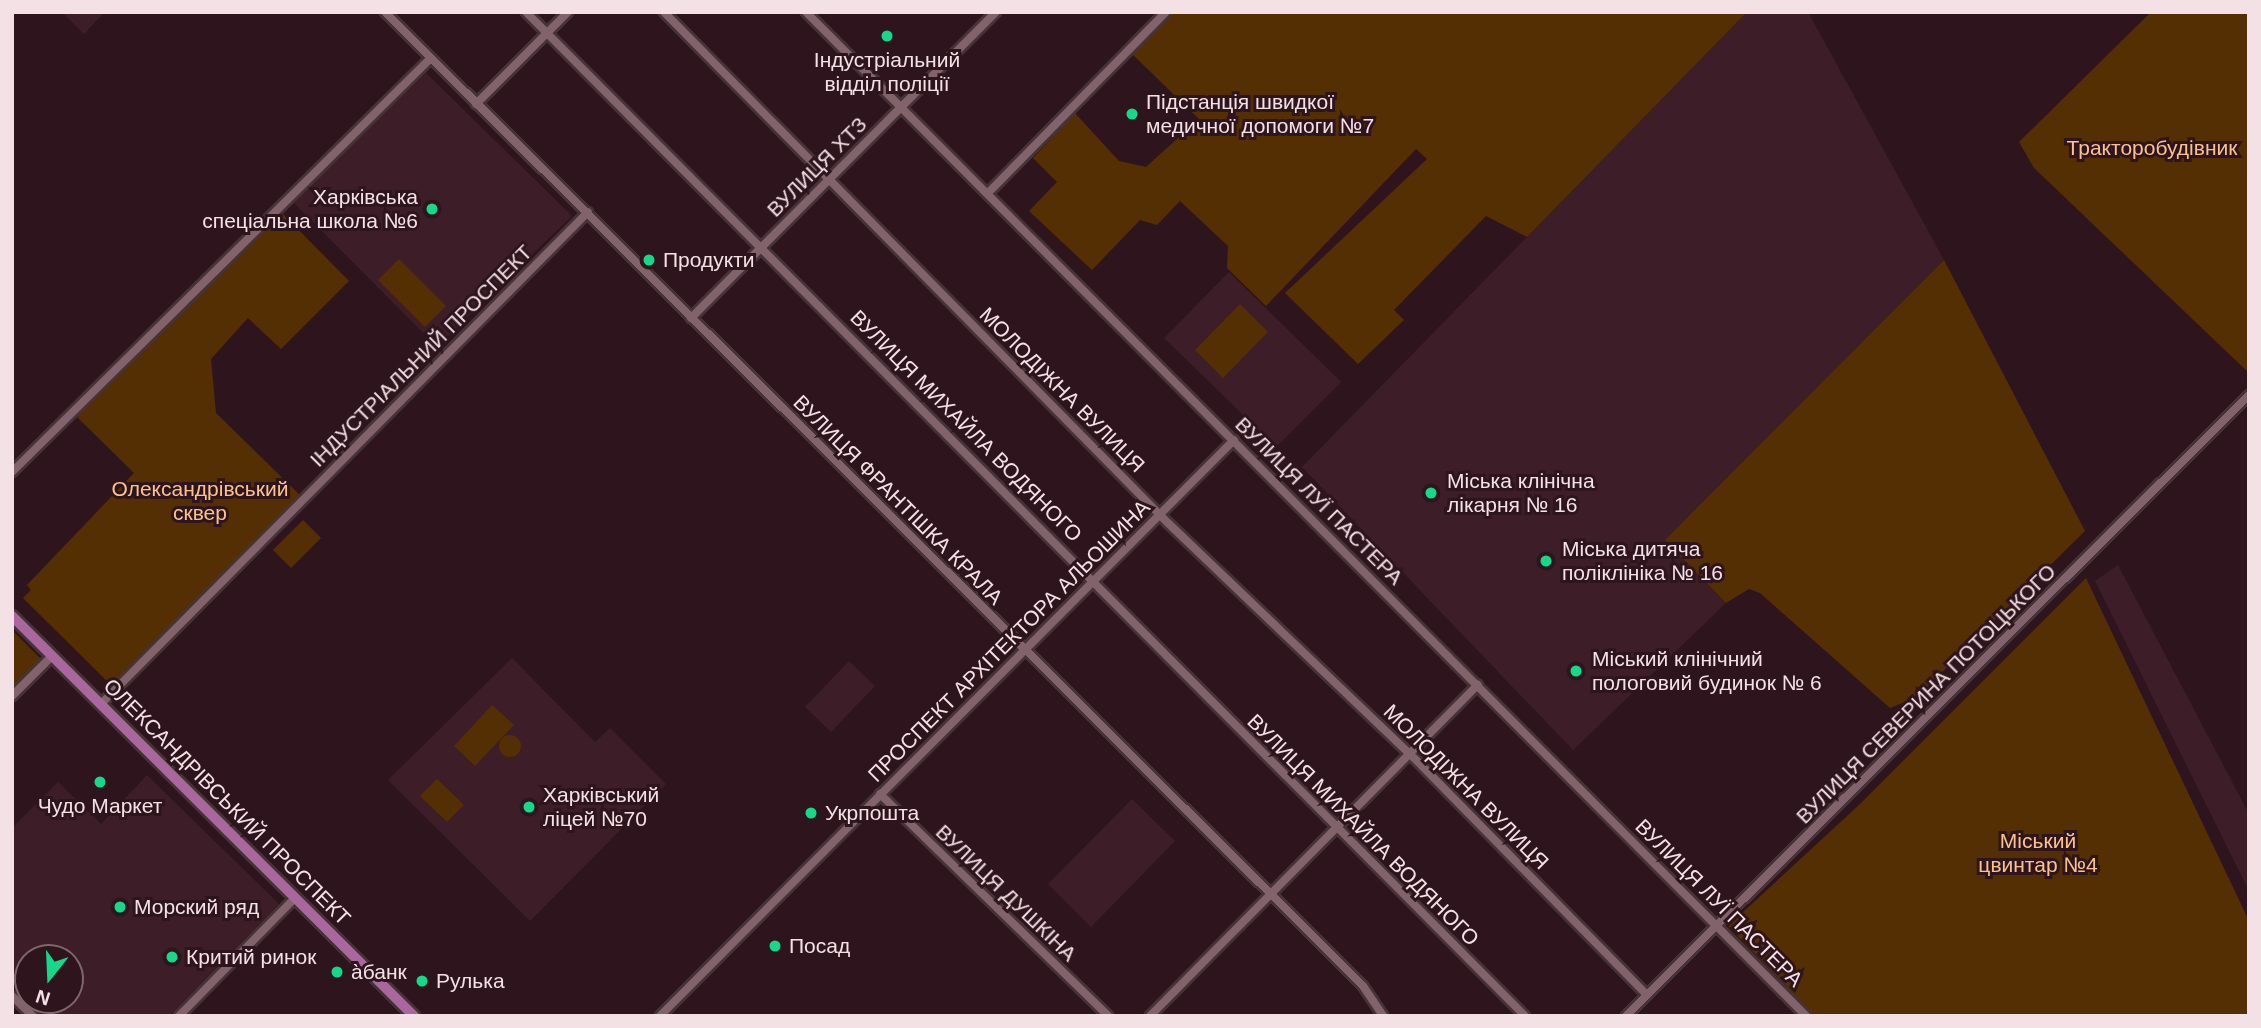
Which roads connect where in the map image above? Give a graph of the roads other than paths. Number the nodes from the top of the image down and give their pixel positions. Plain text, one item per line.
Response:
1 (385, 12) edge
2 (526, 12) edge
3 (568, 12) edge
4 (664, 12) edge
5 (806, 12) edge
6 (996, 12) edge
7 (1166, 12) edge
8 (547, 33) junction
9 (430, 59) junction
10 (476, 104) junction
11 (902, 107) junction
12 (829, 180) junction
13 (989, 192) junction
14 (588, 212) junction
15 (762, 246) junction
16 (691, 318) junction
17 (2249, 395) edge
18 (1234, 440) junction
19 (12, 472) edge
20 (1160, 514) junction
21 (1093, 580) junction
22 (12, 616) edge
23 (1023, 651) junction
24 (52, 656) junction
25 (1478, 685) junction
26 (12, 696) edge
27 (101, 704) junction
28 (1411, 756) junction
29 (880, 794) junction
30 (1336, 830) junction
31 (1268, 896) junction
32 (295, 898) junction
33 (1718, 926) junction
34 (1647, 995) junction
35 (12, 996) edge
36 (33, 1016) edge
37 (179, 1016) edge
38 (414, 1016) edge
39 (660, 1016) edge
40 (1108, 1016) edge
41 (1150, 1016) edge
42 (1383, 1016) edge
43 (1525, 1016) edge
44 (1626, 1016) edge
45 (1806, 1016) edge

1 - 9 street, ВУЛИЦЯ ФРАНТІШКА КРАЛА
2 - 8 street, ВУЛИЦЯ МИХАЙЛА ВОДЯНОГО
3 - 8 street
4 - 12 street, МОЛОДІЖНА ВУЛИЦЯ
5 - 11 street, ВУЛИЦЯ ЛУЇ ПАСТЕРА
6 - 11 street, ВУЛИЦЯ ХТЗ
7 - 13 street
8 - 10 street
8 - 15 street, ВУЛИЦЯ МИХАЙЛА ВОДЯНОГО
9 - 10 street, ВУЛИЦЯ ФРАНТІШКА КРАЛА
9 - 19 street
10 - 14 street, ВУЛИЦЯ ФРАНТІШКА КРАЛА
11 - 12 street, ВУЛИЦЯ ХТЗ
11 - 13 street, ВУЛИЦЯ ЛУЇ ПАСТЕРА
12 - 15 street, ВУЛИЦЯ ХТЗ
12 - 20 street, МОЛОДІЖНА ВУЛИЦЯ
13 - 18 street, ВУЛИЦЯ ЛУЇ ПАСТЕРА
14 - 16 street, ВУЛИЦЯ ФРАНТІШКА КРАЛА
14 - 27 street, ІНДУСТРІАЛЬНИЙ ПРОСПЕКТ
15 - 16 street, ВУЛИЦЯ ХТЗ
15 - 21 street, ВУЛИЦЯ МИХАЙЛА ВОДЯНОГО
16 - 23 street, ВУЛИЦЯ ФРАНТІШКА КРАЛА
17 - 33 street, ВУЛИЦЯ СЕВЕРИНА ПОТОЦЬКОГО
18 - 20 street, ПРОСПЕКТ АРХІТЕКТОРА АЛЬОШИНА
18 - 25 street, ВУЛИЦЯ ЛУЇ ПАСТЕРА
20 - 21 street, ПРОСПЕКТ АРХІТЕКТОРА АЛЬОШИНА
20 - 28 street, МОЛОДІЖНА ВУЛИЦЯ
21 - 23 street, ПРОСПЕКТ АРХІТЕКТОРА АЛЬОШИНА
21 - 30 street, ВУЛИЦЯ МИХАЙЛА ВОДЯНОГО
22 - 24 main road, ОЛЕКСАНДРІВСЬКИЙ ПРОСПЕКТ
23 - 29 street, ПРОСПЕКТ АРХІТЕКТОРА АЛЬОШИНА
23 - 31 street, ВУЛИЦЯ ФРАНТІШКА КРАЛА
24 - 26 street
24 - 27 main road, ОЛЕКСАНДРІВСЬКИЙ ПРОСПЕКТ
25 - 28 street
25 - 33 street, ВУЛИЦЯ ЛУЇ ПАСТЕРА
27 - 32 main road, ОЛЕКСАНДРІВСЬКИЙ ПРОСПЕКТ
28 - 30 street
28 - 34 street, МОЛОДІЖНА ВУЛИЦЯ
29 - 39 street, ПРОСПЕКТ АРХІТЕКТОРА АЛЬОШИНА
29 - 40 street, ВУЛИЦЯ ДУШКІНА
30 - 31 street
30 - 43 street, ВУЛИЦЯ МИХАЙЛА ВОДЯНОГО
31 - 41 street
31 - 42 street, ВУЛИЦЯ ФРАНТІШКА КРАЛА
32 - 37 street
32 - 38 main road, ОЛЕКСАНДРІВСЬКИЙ ПРОСПЕКТ
33 - 34 street, ВУЛИЦЯ СЕВЕРИНА ПОТОЦЬКОГО
33 - 45 street, ВУЛИЦЯ ЛУЇ ПАСТЕРА
34 - 44 street, ВУЛИЦЯ СЕВЕРИНА ПОТОЦЬКОГО
35 - 36 street

